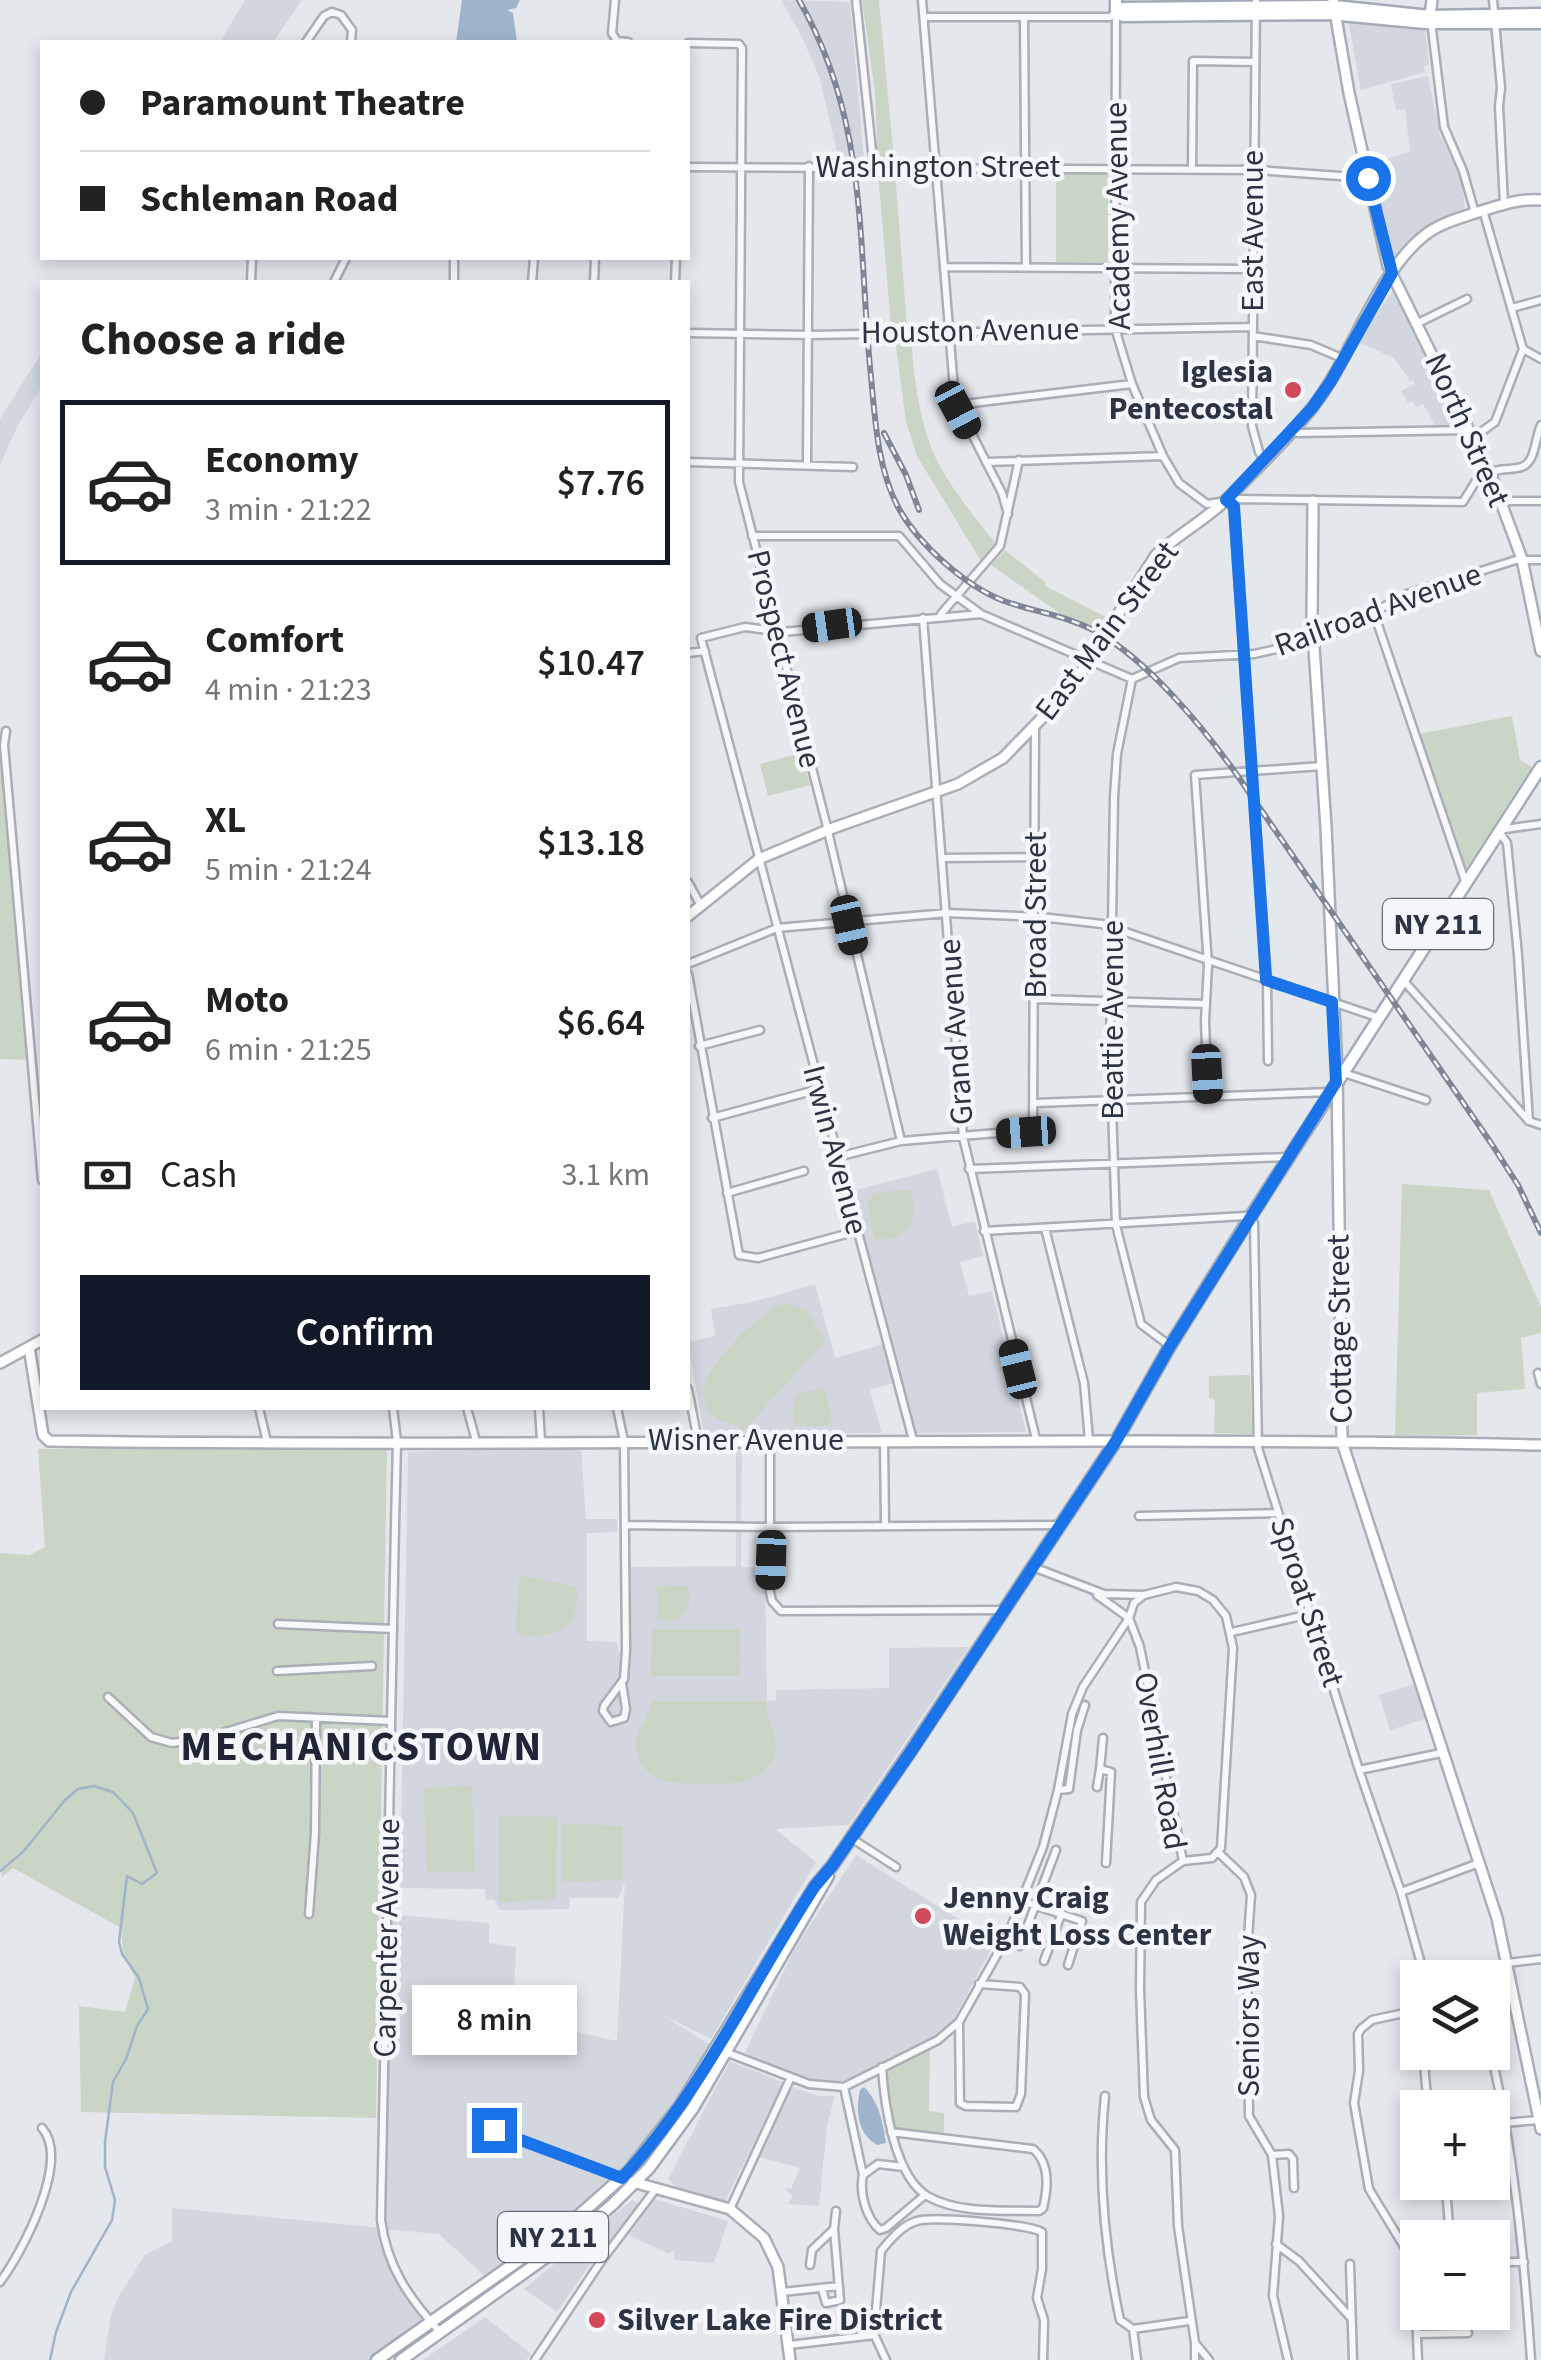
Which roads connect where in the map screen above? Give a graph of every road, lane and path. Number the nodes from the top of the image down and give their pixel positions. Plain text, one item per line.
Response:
1 (615, 0) edge
2 (856, 0) edge
3 (922, 0) edge
4 (1432, 0) edge
5 (1493, 0) edge
6 (1118, 8) edge
7 (1255, 8) edge
8 (1335, 8) edge
9 (1541, 14) edge
10 (924, 18) junction
11 (1024, 18) junction
12 (1431, 20) junction
13 (1493, 20) junction
14 (1541, 23) edge
15 (307, 40) edge
16 (351, 40) edge
17 (619, 40) edge
18 (690, 43) edge
19 (1255, 62) junction
20 (809, 166) junction
21 (690, 167) edge
22 (742, 167) junction
23 (935, 167) junction
24 (1025, 168) junction
25 (1114, 168) junction
26 (874, 169) junction
27 (1192, 169) junction
28 (1252, 170) junction
29 (1368, 178) junction
30 (1541, 200) edge
31 (1504, 204) junction
32 (1479, 212) junction
33 (944, 266) junction
34 (1026, 268) junction
35 (1114, 268) junction
36 (1253, 269) junction
37 (1392, 273) junction
38 (1467, 299) dead end
39 (1541, 300) edge
40 (1512, 308) junction
41 (1422, 321) dead end
42 (1116, 328) junction
43 (950, 332) junction
44 (1253, 332) junction
45 (690, 333) edge
46 (741, 333) junction
47 (810, 335) junction
48 (1523, 349) junction
49 (1344, 359) junction
50 (1541, 359) edge
51 (1132, 384) junction
52 (956, 405) junction
53 (1541, 424) edge
54 (1292, 430) junction
55 (1472, 434) junction
56 (1162, 456) junction
57 (1019, 460) junction
58 (1264, 460) junction
59 (690, 462) edge
60 (738, 462) junction
61 (986, 462) junction
62 (807, 464) junction
63 (852, 467) dead end
64 (1488, 468) junction
65 (1226, 500) junction
66 (1314, 501) junction
67 (1501, 501) junction
68 (1541, 501) edge
69 (1008, 514) junction
70 (752, 536) junction
71 (1522, 560) junction
72 (1541, 560) edge
73 (958, 597) junction
74 (1374, 612) junction
75 (981, 614) junction
76 (940, 616) junction
77 (923, 618) junction
78 (776, 631) junction
79 (1314, 641) junction
80 (704, 651) junction
81 (1541, 651) edge
82 (690, 653) edge
83 (1244, 655) junction
84 (1087, 661) junction
85 (1132, 680) junction
86 (1035, 728) junction
87 (6, 732) dead end
88 (1322, 766) junction
89 (1541, 767) edge
90 (1252, 772) junction
91 (937, 792) junction
92 (1541, 824) edge
93 (827, 830) junction
94 (1498, 830) junction
95 (1036, 857) junction
96 (759, 858) junction
97 (943, 858) junction
98 (1465, 881) junction
99 (690, 886) edge
100 (700, 904) junction
101 (946, 913) junction
102 (690, 914) edge
103 (1034, 917) junction
104 (848, 921) junction
105 (1112, 927) junction
106 (777, 928) junction
107 (1206, 960) junction
108 (690, 963) edge
109 (1402, 979) junction
110 (1266, 980) junction
111 (690, 987) edge
112 (1036, 999) junction
113 (1111, 1001) junction
114 (1332, 1002) junction
115 (1206, 1004) junction
116 (1377, 1017) junction
117 (760, 1030) dead end
118 (699, 1046) junction
119 (1268, 1062) dead end
120 (1336, 1082) junction
121 (819, 1089) junction
122 (1208, 1096) junction
123 (1111, 1100) junction
124 (1426, 1100) dead end
125 (1035, 1103) junction
126 (40, 1116) edge
127 (712, 1118) junction
128 (1529, 1120) junction
129 (1541, 1125) edge
130 (963, 1137) junction
131 (901, 1142) junction
132 (837, 1157) junction
133 (1288, 1157) junction
134 (1114, 1164) junction
135 (969, 1169) junction
136 (804, 1170) dead end
137 (727, 1193) junction
138 (1249, 1218) junction
139 (1116, 1225) junction
140 (1045, 1228) junction
141 (857, 1231) junction
142 (984, 1231) junction
143 (40, 1341) edge
144 (1170, 1346) junction
145 (28, 1347) junction
146 (0, 1362) edge
147 (1538, 1373) dead end
148 (1541, 1384) edge
149 (690, 1398) edge
150 (40, 1400) edge
151 (41, 1410) edge
152 (259, 1410) edge
153 (393, 1410) edge
154 (468, 1410) edge
155 (538, 1410) edge
156 (617, 1410) edge
157 (1036, 1439) junction
158 (698, 1440) junction
159 (770, 1440) junction
160 (884, 1440) junction
161 (913, 1440) junction
162 (1090, 1440) junction
163 (476, 1441) junction
164 (542, 1441) junction
165 (624, 1441) junction
166 (1116, 1441) junction
167 (267, 1442) junction
168 (396, 1442) junction
169 (1258, 1442) junction
170 (1342, 1442) junction
171 (1541, 1445) edge
172 (1278, 1514) junction
173 (1139, 1516) dead end
174 (885, 1524) junction
175 (625, 1525) junction
176 (1060, 1525) junction
177 (772, 1528) junction
178 (1033, 1567) junction
179 (1093, 1592) junction
180 (1144, 1594) junction
181 (1003, 1614) junction
182 (1310, 1614) junction
183 (1129, 1618) junction
184 (278, 1624) dead end
185 (393, 1629) junction
186 (1232, 1632) junction
187 (372, 1666) dead end
188 (277, 1670) dead end
189 (622, 1683) junction
190 (108, 1697) dead end
191 (1085, 1705) dead end
192 (316, 1718) junction
193 (391, 1721) junction
194 (1104, 1738) dead end
195 (1442, 1753) junction
196 (1100, 1769) junction
197 (1359, 1770) junction
198 (1097, 1787) dead end
199 (1058, 1790) junction
200 (852, 1838) junction
201 (1056, 1850) dead end
202 (1218, 1852) junction
203 (1183, 1861) junction
204 (1479, 1862) junction
205 (1106, 1863) dead end
206 (896, 1867) dead end
207 (1401, 1892) junction
208 (1022, 1901) junction
209 (1035, 1906) junction
210 (309, 1914) dead end
211 (1061, 1915) junction
212 (1020, 1946) dead end
213 (1541, 1959) edge
214 (1420, 1960) edge
215 (1506, 1960) edge
216 (1044, 1962) dead end
217 (1510, 1963) edge
218 (1068, 1965) dead end
219 (1510, 1978) edge
220 (980, 1984) junction
221 (1400, 2014) edge
222 (959, 2022) junction
223 (720, 2050) junction
224 (882, 2066) junction
225 (792, 2077) junction
226 (844, 2087) junction
227 (1105, 2096) dead end
228 (1510, 2123) edge
229 (1540, 2124) edge
230 (42, 2128) dead end
231 (494, 2130) dead end
232 (890, 2132) junction
233 (1510, 2140) edge
234 (1272, 2155) junction
235 (906, 2167) junction
236 (863, 2175) junction
237 (622, 2178) junction
238 (635, 2183) junction
239 (1294, 2188) dead end
240 (655, 2190) junction
241 (925, 2195) junction
242 (730, 2210) junction
243 (836, 2211) dead end
244 (834, 2229) junction
245 (1400, 2238) edge
246 (1276, 2244) junction
247 (1510, 2262) edge
248 (1524, 2262) junction
249 (1350, 2264) dead end
250 (810, 2265) dead end
251 (0, 2282) edge
252 (839, 2286) junction
253 (822, 2288) junction
254 (782, 2292) junction
255 (1351, 2318) junction
256 (1190, 2321) junction
257 (431, 2322) junction
258 (1134, 2329) junction
259 (1417, 2330) edge
260 (440, 2332) junction
261 (1468, 2333) dead end
262 (1417, 2334) junction
263 (875, 2336) junction
264 (1195, 2343) junction
265 (788, 2345) junction
266 (377, 2360) edge
267 (400, 2360) edge
268 (535, 2360) edge
269 (790, 2360) edge
270 (886, 2360) edge
271 (1043, 2360) edge
272 (1136, 2360) edge
273 (1194, 2360) edge
274 (1209, 2360) edge
275 (1288, 2360) edge
276 (1353, 2360) edge
277 (1418, 2360) edge
278 (1531, 2360) edge

1 - 17 street
2 - 26 street
3 - 10 street
4 - 12 street
5 - 13 street
6 - 7 main road
6 - 11 street
6 - 25 street, Academy Avenue
7 - 8 main road
7 - 19 street, East Avenue
8 - 12 main road
8 - 29 street, North Street
9 - 13 main road
10 - 11 street
10 - 23 street
11 - 24 street
12 - 13 main road
12 - 32 street
13 - 14 main road
13 - 31 street
15 - 16 street
18 - 22 street, Prospect Avenue
19 - 27 street
19 - 28 street, East Avenue
20 - 22 street, Washington Street
20 - 26 street, Washington Street
20 - 47 street
21 - 22 street, Washington Street
22 - 46 street, Prospect Avenue
23 - 24 street, Washington Street
23 - 26 street, Washington Street
23 - 33 street
24 - 25 street, Washington Street
24 - 34 street
25 - 27 street, Washington Street
25 - 35 street, Academy Avenue
27 - 28 street, Washington Street
28 - 29 street, Washington Street
28 - 36 street, East Avenue
29 - 37 street, North Street
30 - 31 street, East Main Street
31 - 32 street, East Main Street
32 - 37 street, East Main Street
32 - 40 street
33 - 34 street
33 - 43 street
34 - 35 street
35 - 36 street
35 - 42 street, Academy Avenue
36 - 44 street, East Avenue
37 - 49 street, East Main Street
37 - 55 street, North Street
38 - 41 street
39 - 40 street
40 - 48 street
42 - 43 street, Houston Avenue
42 - 44 street, Houston Avenue
42 - 51 street, Academy Avenue
43 - 47 street, Houston Avenue
43 - 52 street
44 - 49 street, Houston Avenue
44 - 58 street, East Avenue
45 - 46 street, Houston Avenue
46 - 47 street, Houston Avenue
46 - 60 street, Prospect Avenue
47 - 62 street
48 - 50 street
48 - 55 street
49 - 54 street, East Main Street
51 - 52 street
51 - 56 street, Academy Avenue
52 - 61 street
53 - 64 street
54 - 55 street
54 - 58 street, East Main Street
55 - 64 street, North Street
56 - 57 street
56 - 65 street, Academy Avenue
57 - 61 street
57 - 69 street
58 - 65 street, East Main Street
59 - 60 street
60 - 62 street
60 - 70 street, Prospect Avenue
61 - 69 street
62 - 63 street
64 - 66 street
64 - 67 street, North Street
65 - 66 street
65 - 83 street
65 - 84 street, East Main Street
66 - 79 street, Cottage Street
67 - 68 street
67 - 71 street, North Street
69 - 73 street
70 - 73 street
70 - 78 street, Prospect Avenue
71 - 72 street, Railroad Avenue
71 - 74 street, Railroad Avenue
71 - 81 street, North Street
73 - 75 street
73 - 76 street
74 - 79 street, Railroad Avenue
74 - 98 street
75 - 76 street
75 - 84 street
76 - 77 street
77 - 78 street
77 - 91 street, Grand Avenue
78 - 80 street
78 - 93 street, Prospect Avenue
79 - 83 street, Railroad Avenue
79 - 88 street, Cottage Street
80 - 82 street
80 - 96 street, Irwin Avenue
83 - 85 street, Railroad Avenue
83 - 90 street
84 - 85 street
84 - 86 street, East Main Street
85 - 105 street, Beattie Avenue
86 - 91 street, East Main Street
86 - 95 street, Broad Street
87 - 126 street
88 - 90 street
88 - 114 street, Cottage Street
89 - 94 main road, NY 211
90 - 107 street
90 - 110 street
91 - 93 street, East Main Street
91 - 97 street, Grand Avenue
92 - 94 street
93 - 96 street, East Main Street
93 - 104 street, Prospect Avenue
94 - 98 main road, NY 211
94 - 128 street
95 - 97 street
95 - 103 street, Broad Street
96 - 100 street, East Main Street
96 - 106 street, Irwin Avenue
97 - 101 street, Grand Avenue
98 - 109 main road, NY 211
99 - 100 street
100 - 102 street, East Main Street
101 - 103 street
101 - 104 street
101 - 130 street, Grand Avenue
103 - 105 street
103 - 112 street, Broad Street
104 - 106 street
104 - 131 street, Prospect Avenue
105 - 107 street
105 - 113 street, Beattie Avenue
106 - 108 street
106 - 121 street, Irwin Avenue
107 - 110 street
107 - 115 street
109 - 116 main road, NY 211
109 - 128 street
110 - 114 street
110 - 119 street
111 - 118 street
112 - 113 street
112 - 125 street, Broad Street
113 - 115 street
113 - 123 street, Beattie Avenue
114 - 116 street
114 - 120 street, Cottage Street
115 - 122 street
116 - 120 main road, NY 211
117 - 118 street
118 - 127 street
120 - 122 street
120 - 124 street
120 - 133 main road, NY 211
120 - 170 street, Cottage Street
121 - 127 street
121 - 132 street, Irwin Avenue
122 - 123 street
123 - 125 street
123 - 134 street, Beattie Avenue
125 - 130 street
127 - 137 street
128 - 129 street
130 - 131 street
130 - 135 street, Grand Avenue
131 - 132 street
132 - 141 street, Irwin Avenue
133 - 134 street
133 - 138 main road, NY 211
134 - 135 street
134 - 139 street, Beattie Avenue
135 - 142 street, Grand Avenue
136 - 137 street
137 - 141 street
138 - 139 street
138 - 144 main road, NY 211
138 - 169 street, Sproat Street
139 - 140 street
139 - 144 street, Beattie Avenue
140 - 142 street
140 - 162 street
141 - 161 street, Irwin Avenue
142 - 157 street, Grand Avenue
143 - 145 street
144 - 166 main road, NY 211
145 - 146 street
145 - 150 street, Wisner Avenue
147 - 148 street
149 - 158 street
151 - 167 street, Wisner Avenue
152 - 167 street
153 - 168 street, Carpenter Avenue
154 - 163 street
155 - 164 street
156 - 165 street
157 - 161 street, Wisner Avenue
157 - 162 street, Wisner Avenue
158 - 159 street, Wisner Avenue
158 - 165 street, Wisner Avenue
159 - 160 street, Wisner Avenue
159 - 177 street
160 - 161 street, Wisner Avenue
160 - 174 street
162 - 166 street, Wisner Avenue
163 - 164 street, Wisner Avenue
163 - 168 street, Wisner Avenue
164 - 165 street, Wisner Avenue
165 - 175 street
166 - 169 street, Wisner Avenue
166 - 176 main road, NY 211
167 - 168 street, Wisner Avenue
168 - 185 street, Carpenter Avenue
169 - 170 street, Wisner Avenue
169 - 172 street, Sproat Street
170 - 171 street, Wisner Avenue
170 - 195 street, Cottage Street
172 - 173 street
172 - 182 street, Sproat Street
174 - 176 street
174 - 177 street
175 - 177 street
175 - 189 street
176 - 178 main road, NY 211
177 - 181 street
178 - 179 street
178 - 181 main road, NY 211
179 - 180 street
179 - 183 street
180 - 183 street
180 - 186 street
181 - 200 main road, NY 211
182 - 186 street
182 - 197 street, Sproat Street
183 - 199 street
183 - 203 street, Overhill Road
184 - 185 street
185 - 193 street, Carpenter Avenue
186 - 202 street
187 - 188 street
189 - 189 street
190 - 192 street
191 - 199 street
192 - 193 street
192 - 210 street
193 - 257 street, Carpenter Avenue
194 - 196 street
195 - 197 street
195 - 204 street, Cottage Street
196 - 198 street
196 - 205 street
197 - 207 street, Sproat Street
199 - 208 street
200 - 206 street
200 - 223 main road, NY 211
201 - 209 street
202 - 203 street
202 - 234 street, Seniors Way
203 - 256 street, Overhill Road
204 - 207 street
204 - 215 street, Cottage Street
207 - 214 street, Sproat Street
208 - 209 street
208 - 220 street
209 - 211 street
209 - 212 street
211 - 216 street
211 - 218 street
213 - 217 street
219 - 229 street, Cottage Street
220 - 222 street
220 - 222 street
221 - 245 street
222 - 224 street
223 - 225 street
223 - 237 main road, NY 211
223 - 238 main road, NY 211
224 - 226 street
224 - 232 street
225 - 226 street
225 - 242 street
226 - 236 street
227 - 258 street
228 - 229 street
230 - 251 street
231 - 237 street
232 - 235 street
232 - 241 street
233 - 248 street
234 - 239 street
234 - 246 street, Seniors Way
235 - 236 street
235 - 241 street
236 - 241 street
237 - 238 street
237 - 257 main road, NY 211
238 - 240 street
238 - 260 main road, NY 211
240 - 242 street
240 - 268 street
242 - 254 street
243 - 244 street
244 - 250 street
244 - 252 street
246 - 255 street
246 - 275 street, Seniors Way
247 - 248 street
248 - 278 street
249 - 255 street
252 - 253 street
252 - 253 street
253 - 254 street
254 - 265 street
255 - 276 street
256 - 258 street
256 - 264 street, Overhill Road
257 - 260 street, Carpenter Avenue
257 - 266 main road, NY 211
258 - 272 street
259 - 262 street
260 - 267 main road, NY 211
261 - 262 street
262 - 277 street
263 - 265 street
263 - 270 street
263 - 271 street
264 - 273 street
264 - 274 street
265 - 269 street

